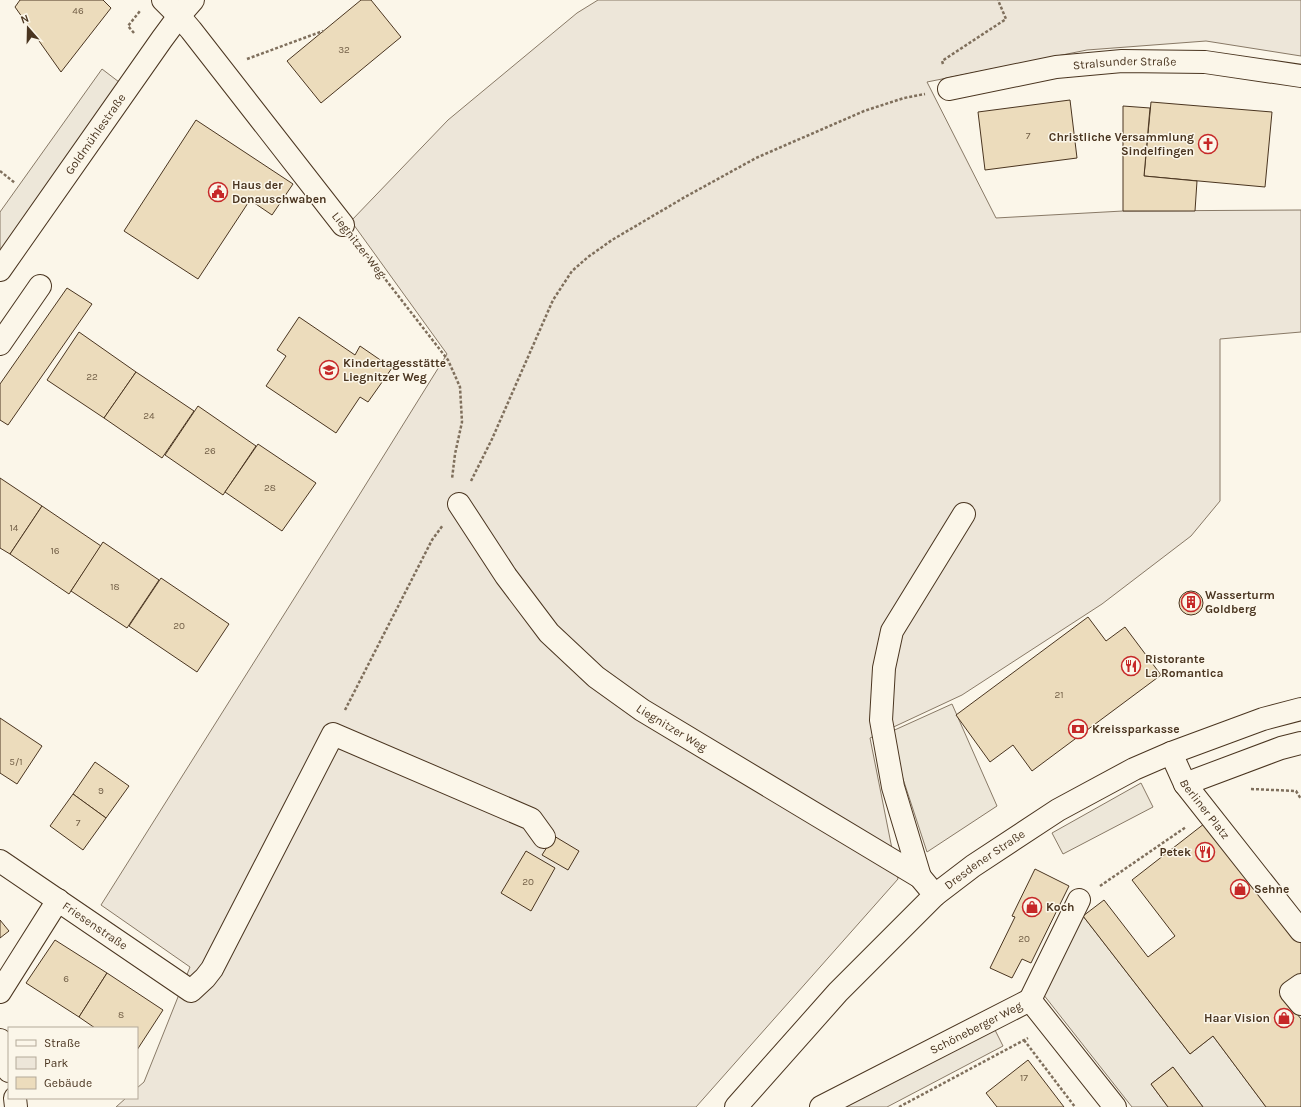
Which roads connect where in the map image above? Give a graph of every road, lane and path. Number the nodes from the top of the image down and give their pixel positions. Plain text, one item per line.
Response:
1 (163, 0) edge
2 (193, 0) edge
3 (998, 0) edge
4 (140, 10) dead end
5 (179, 16) junction
6 (323, 31) dead end
7 (137, 36) dead end
8 (252, 56) dead end
9 (942, 61) dead end
10 (1301, 76) edge
11 (949, 89) joint
12 (0, 171) edge
13 (15, 183) dead end
14 (342, 224) joint
15 (0, 270) edge
16 (40, 286) dead end
17 (0, 344) edge
18 (452, 478) dead end
19 (459, 504) junction
20 (964, 514) dead end
21 (1301, 709) edge
22 (333, 734) junction
23 (1301, 743) edge
24 (1171, 753) junction
25 (1185, 784) junction
26 (1207, 812) junction
27 (544, 837) dead end
28 (0, 861) edge
29 (920, 877) junction
30 (935, 895) junction
31 (58, 900) junction
32 (1079, 900) joint
33 (1301, 931) edge
34 (1301, 984) edge
35 (0, 992) edge
36 (1030, 1000) junction
37 (1301, 1004) edge
38 (1049, 1025) junction
39 (0, 1040) edge
40 (1024, 1040) junction
41 (8, 1068) edge
42 (741, 1105) edge
43 (821, 1107) edge
44 (899, 1107) edge
45 (1075, 1107) edge
46 (1115, 1107) edge

1 - 5 street, Liegnitzer Weg
2 - 5 street, Goldmühlestraße
3 - 9 path
4 - 7 path
5 - 14 street, Liegnitzer Weg
5 - 15 street, Goldmühlestraße
6 - 8 path
10 - 11 street, Stralsunder Straße
11 - 19 path
12 - 13 path
14 - 18 path, Liegnitzer Weg
16 - 17 street
19 - 22 path
19 - 29 street, Liegnitzer Weg
20 - 29 street
21 - 24 street, Dresdener Straße
22 - 27 street
22 - 31 street, Friesenstraße
23 - 25 street, Berliner Platz
24 - 25 street
24 - 30 street, Dresdener Straße
25 - 26 street, Berliner Platz
26 - 32 path
26 - 33 street, Berliner Platz
28 - 31 street, Friesenstraße
29 - 30 street, Liegnitzer Weg
30 - 42 street, Dresdener Straße
31 - 35 street
32 - 36 street
34 - 37 street
36 - 38 street, Schöneberger Weg
36 - 43 street, Schöneberger Weg
38 - 40 path
38 - 46 street, Schöneberger Weg
39 - 41 street
40 - 44 path
40 - 45 path

